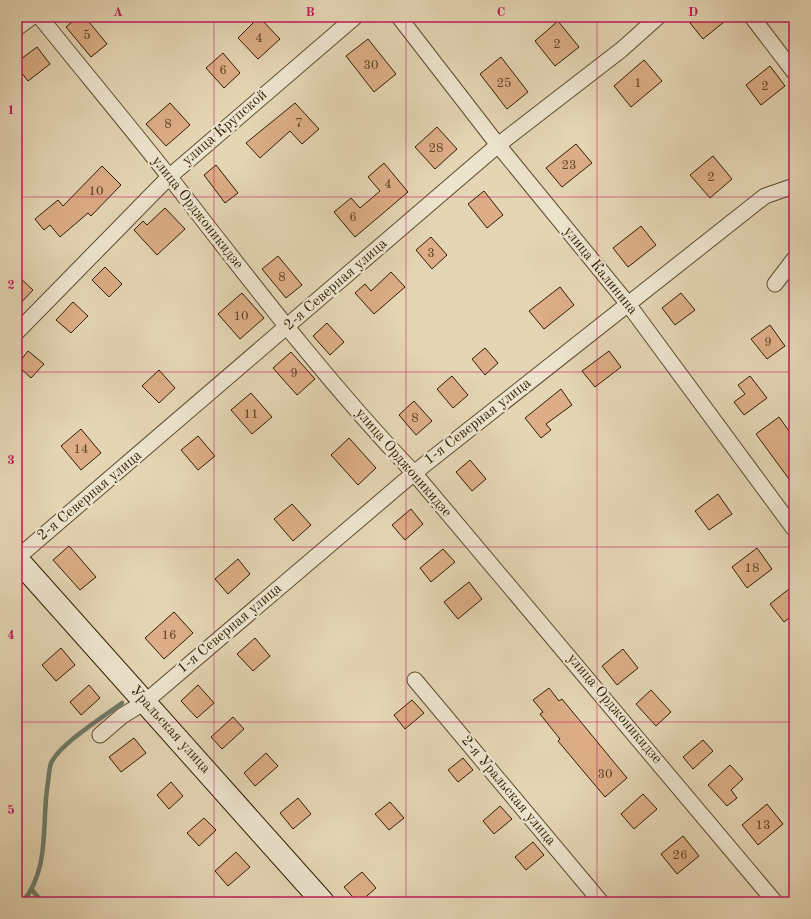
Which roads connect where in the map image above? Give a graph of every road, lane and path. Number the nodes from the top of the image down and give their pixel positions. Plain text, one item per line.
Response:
1 (32, 17) edge
2 (40, 17) edge
3 (355, 17) edge
4 (399, 17) edge
5 (658, 17) edge
6 (752, 17) edge
7 (17, 28) edge
8 (794, 72) edge
9 (498, 145) junction
10 (169, 177) junction
11 (794, 186) edge
12 (794, 259) edge
13 (775, 284) dead end
14 (628, 304) junction
15 (287, 328) junction
16 (17, 332) edge
17 (414, 472) junction
18 (794, 530) edge
19 (17, 558) edge
20 (415, 680) dead end
21 (145, 702) junction
22 (100, 735) dead end
23 (323, 902) edge
24 (601, 902) edge
25 (775, 902) edge

1 - 7 street
2 - 10 street, улица Орджоникидзе
3 - 10 street, улица Крупской
4 - 9 street, улица Калинина
5 - 9 street, 2-я Северная улица
6 - 8 street
9 - 14 street, улица Калинина
9 - 15 street, 2-я Северная улица
10 - 15 street, улица Орджоникидзе
10 - 16 street, улица Крупской
11 - 14 street, 1-я Северная улица
12 - 13 street
14 - 17 street, 1-я Северная улица
14 - 18 street, улица Калинина
15 - 17 street, улица Орджоникидзе
15 - 19 street, 2-я Северная улица
17 - 21 street, 1-я Северная улица
17 - 25 street, улица Орджоникидзе
19 - 21 main road, Уральская улица
20 - 24 street, 2-я Уральская улица
21 - 22 street, 1-я Северная улица
21 - 23 main road, Уральская улица

